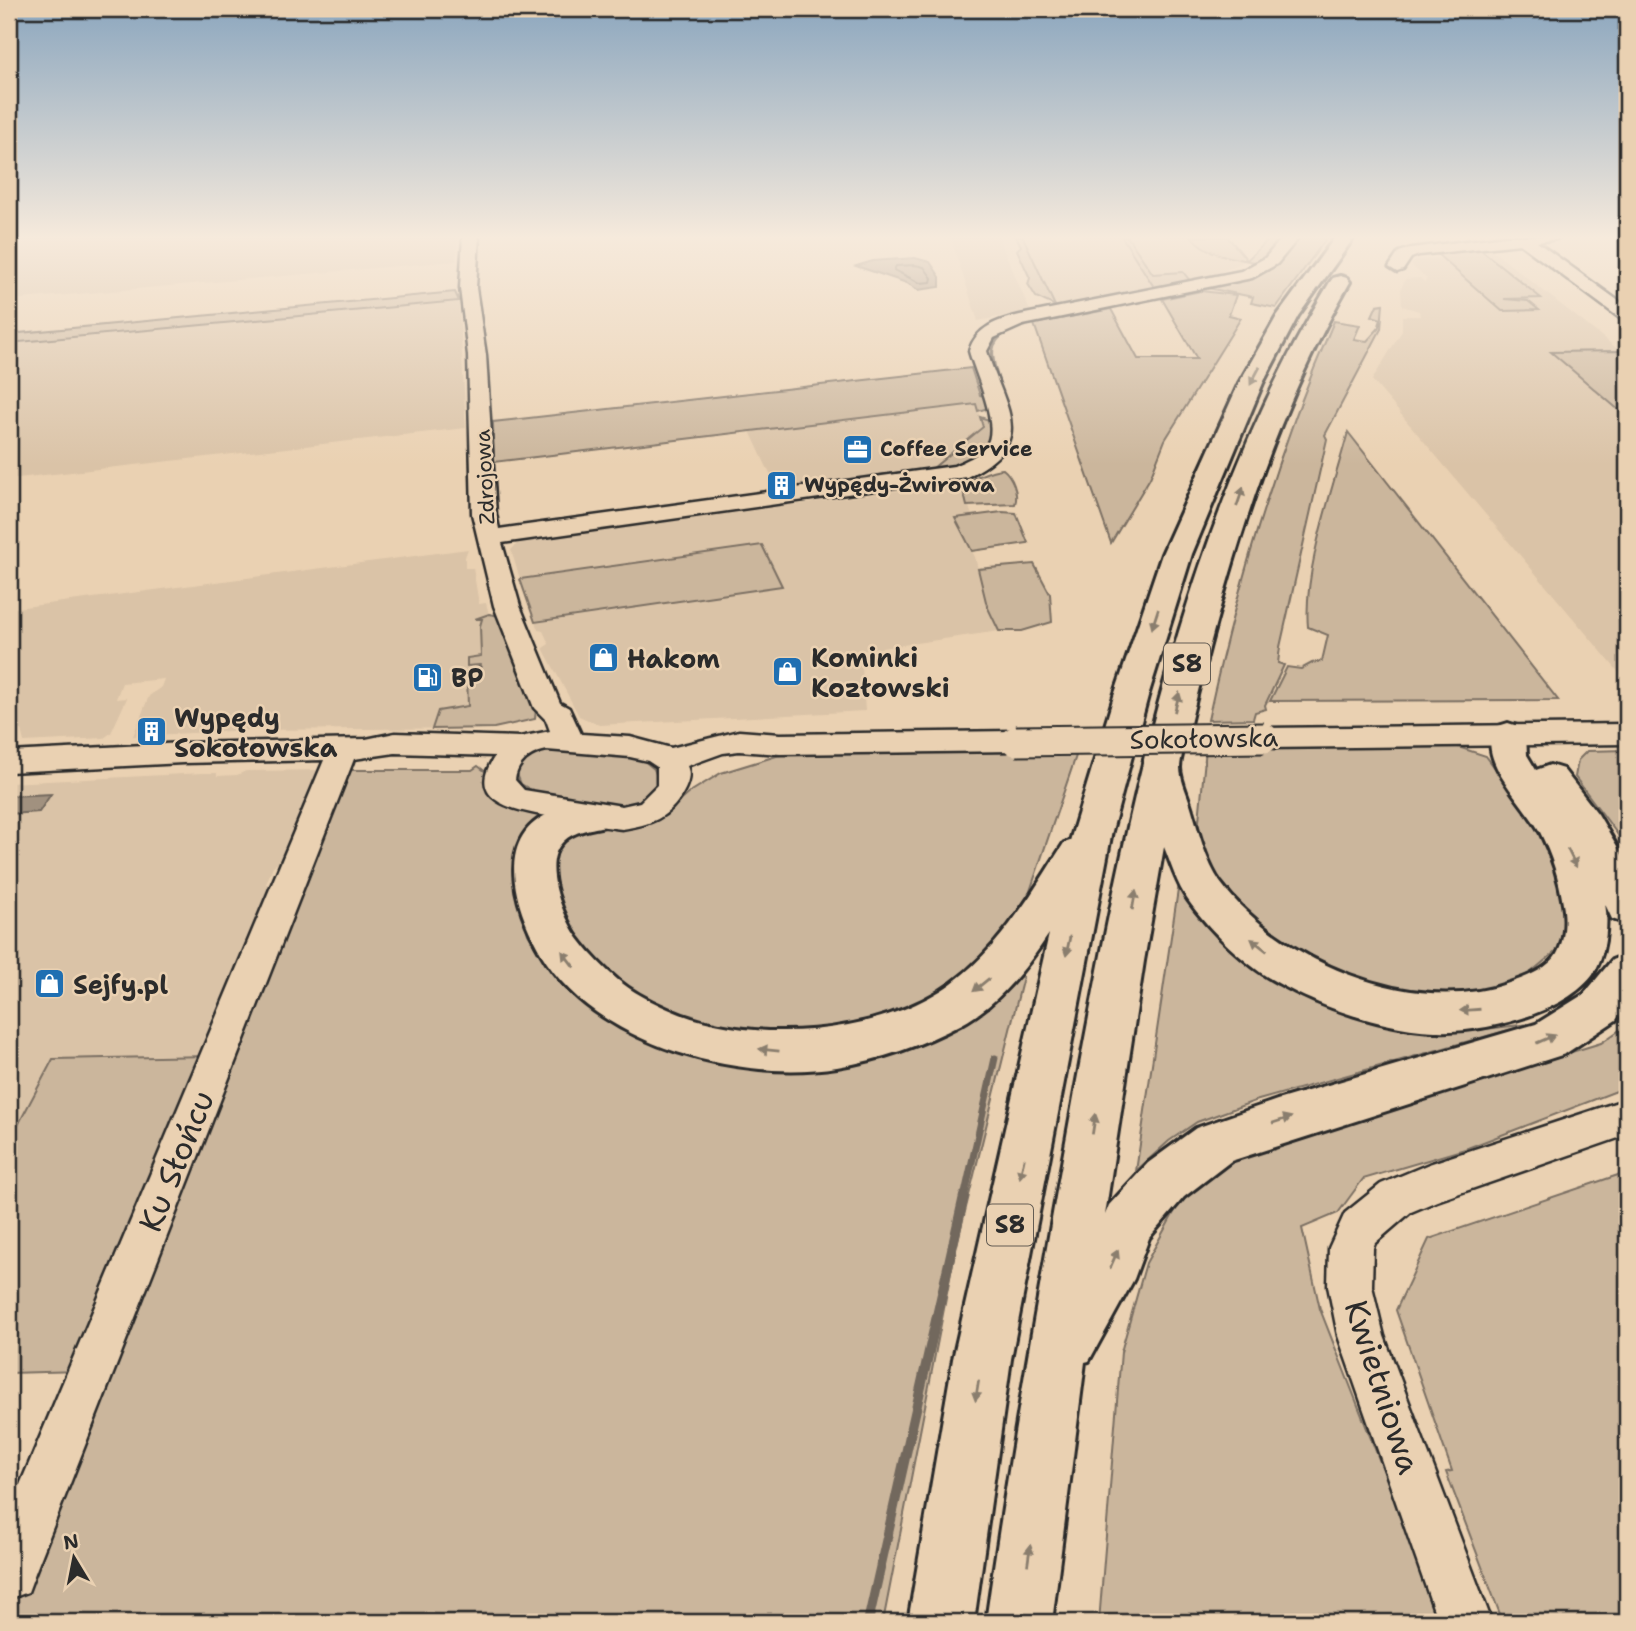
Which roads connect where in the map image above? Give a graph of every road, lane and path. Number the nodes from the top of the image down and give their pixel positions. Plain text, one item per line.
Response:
1 (471, 312) edge
2 (1060, 312) edge
3 (1296, 312) edge
4 (1320, 312) edge
5 (488, 538) junction
6 (548, 708) junction
7 (1508, 734) junction
8 (1627, 734) edge
9 (569, 742) junction
10 (780, 744) junction
11 (354, 749) junction
12 (518, 752) junction
13 (664, 758) junction
14 (9, 762) edge
15 (1161, 768) junction
16 (669, 790) junction
17 (590, 816) junction
18 (1092, 831) junction
19 (1627, 908) edge
20 (1627, 972) edge
21 (1627, 1117) edge
22 (1057, 1361) junction
23 (9, 1573) edge
24 (941, 1622) edge
25 (1019, 1622) edge
26 (1465, 1622) edge

1 - 5 street, Zdrojowa
2 - 5 street
3 -> 18 highway, S8
15 -> 4 highway, S8
5 - 6 street, Zdrojowa
6 - 9 street, Zdrojowa
6 - 12 street
7 - 8 street, Sokołowska
7 - 10 street, Sokołowska, bridge
7 -> 15 highway
7 - 19 highway
9 - 12 street
9 - 13 street
10 - 13 street, Sokołowska
10 - 16 street, Sokołowska
11 - 12 street
11 - 14 street
11 - 23 street, Ku Słońcu
12 - 17 street, Sokołowska
13 - 16 street
22 -> 15 highway, S8
16 - 17 street, Sokołowska
18 -> 17 highway
18 -> 24 highway, S8
22 -> 20 highway
21 - 26 street, Kwietniowa
25 -> 22 highway, S8

